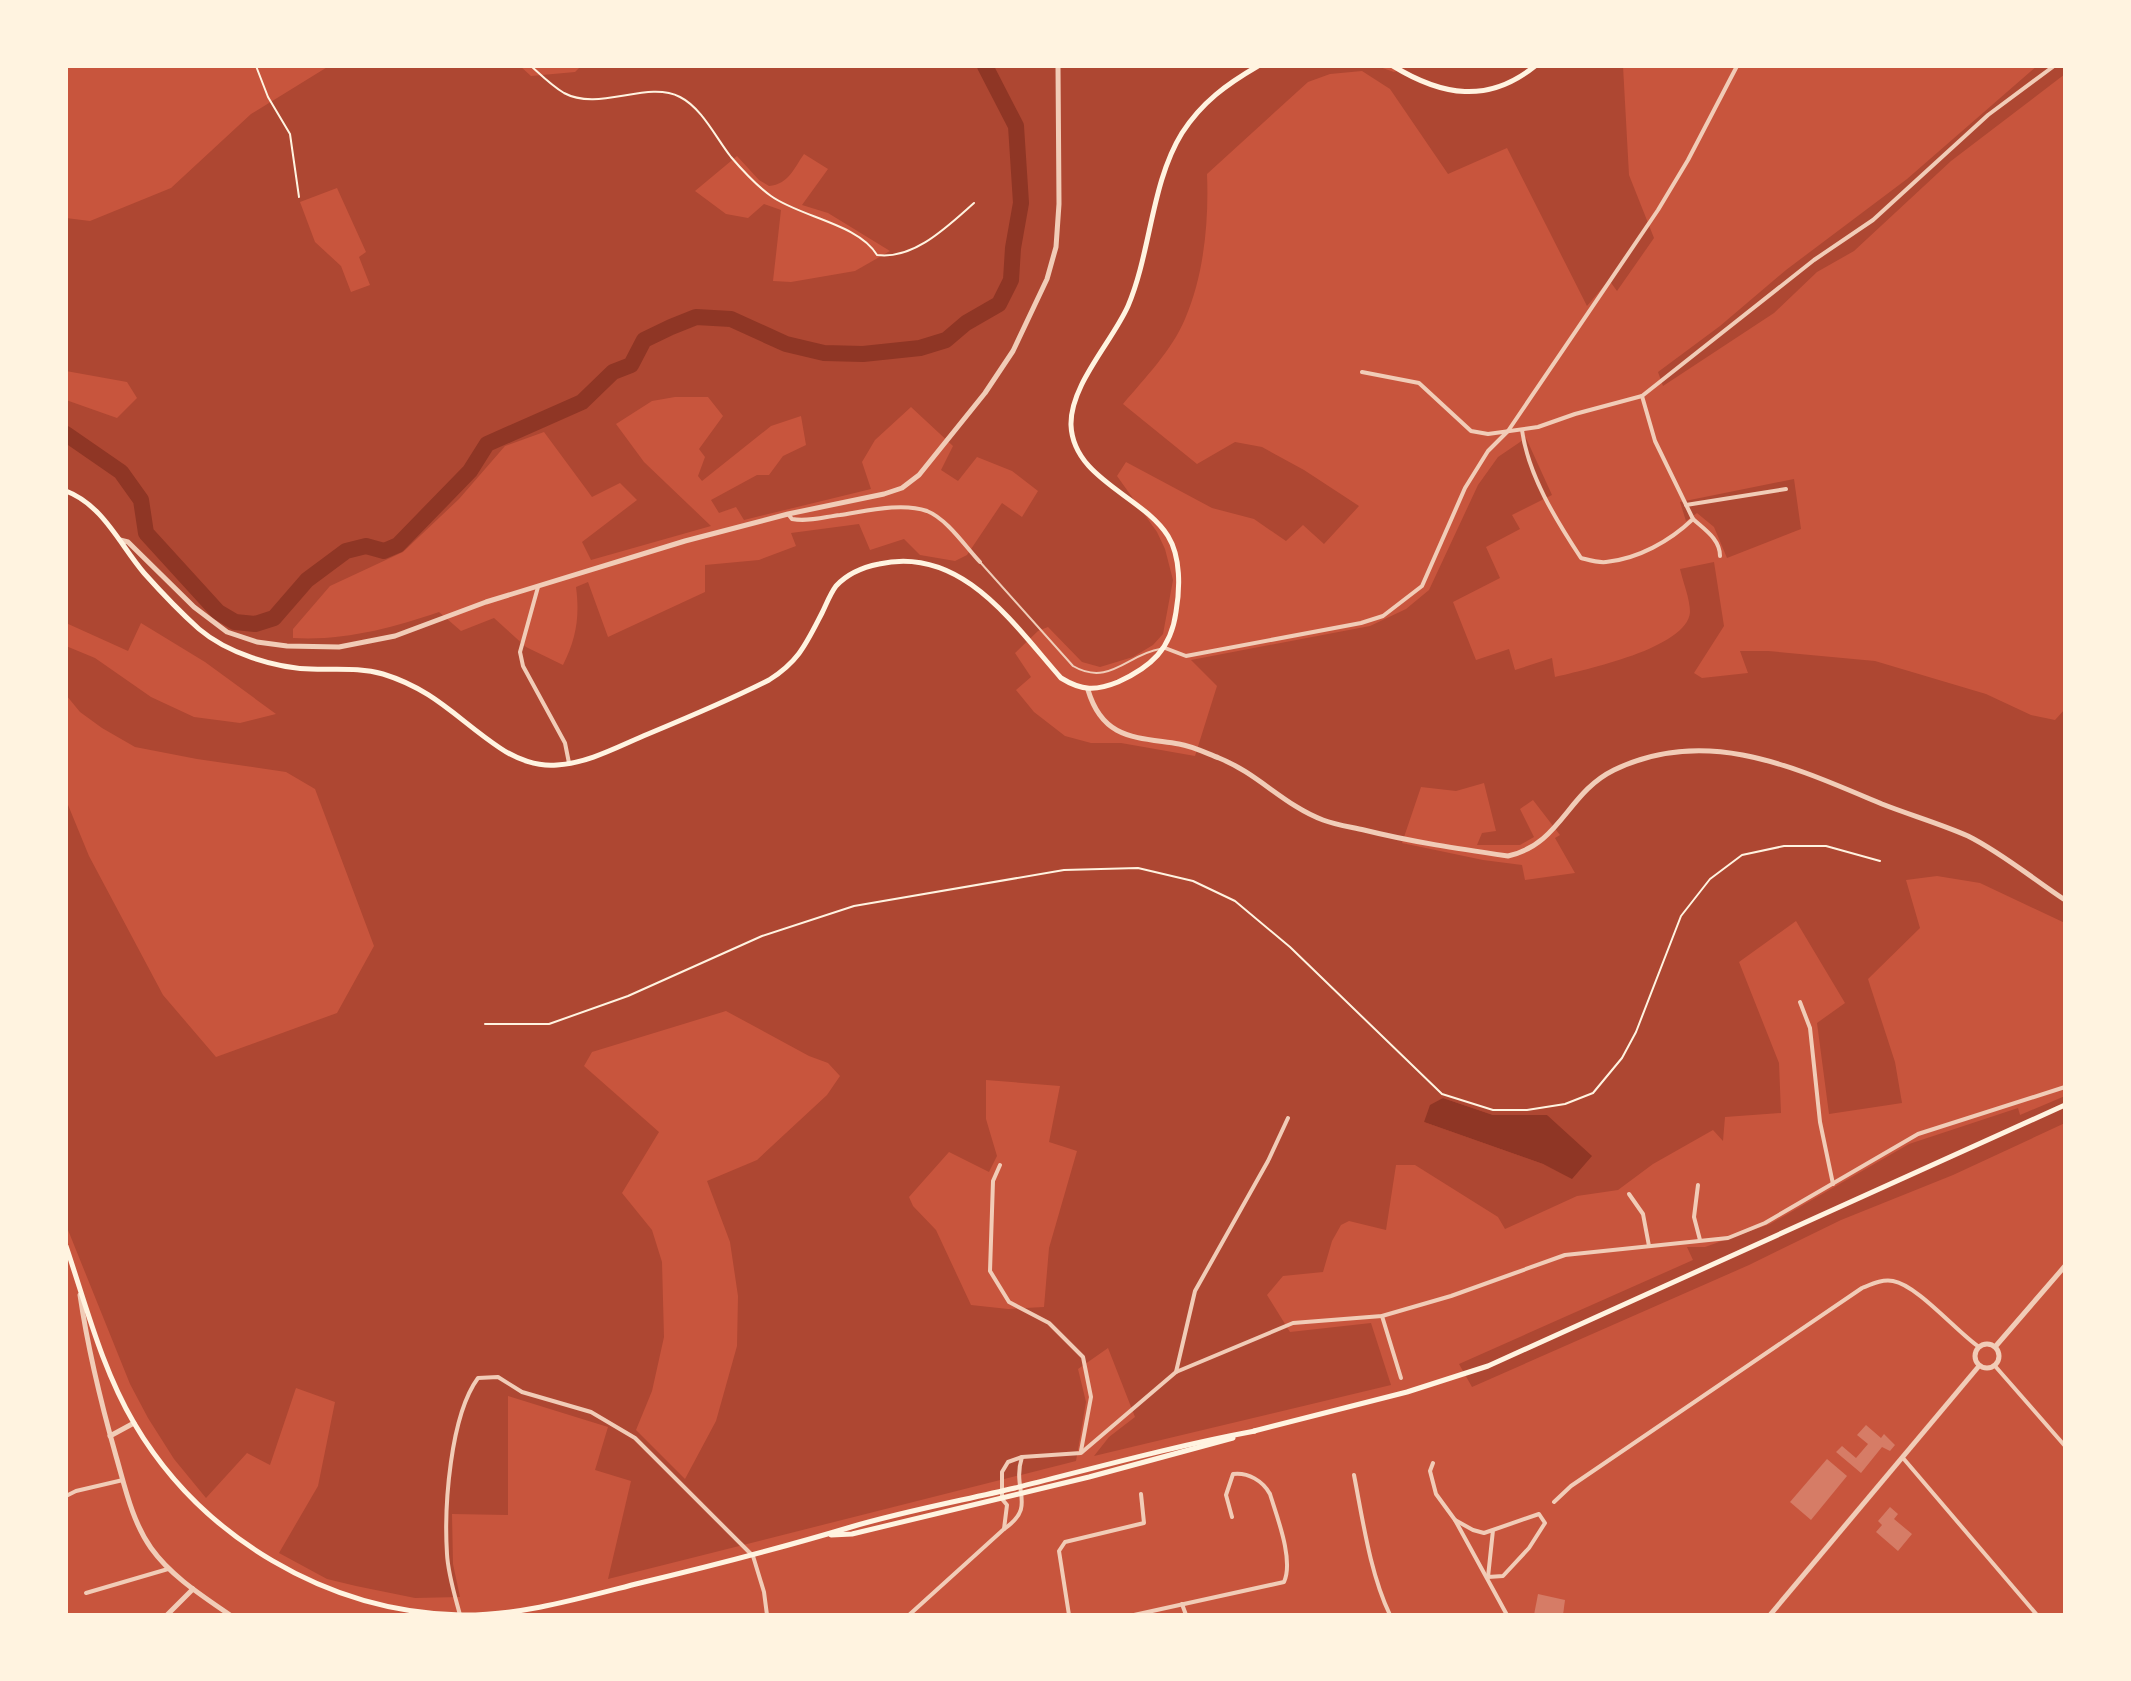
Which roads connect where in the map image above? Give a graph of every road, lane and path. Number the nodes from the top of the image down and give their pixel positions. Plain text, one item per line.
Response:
1 (256, 66) edge
2 (531, 66) edge
3 (1058, 66) edge
4 (1258, 66) edge
5 (1393, 66) edge
6 (1535, 66) edge
7 (1737, 66) edge
8 (2054, 66) edge
9 (299, 197) dead end
10 (974, 203) dead end
11 (1362, 372) dead end
12 (1642, 396) junction
13 (1522, 430) junction
14 (1508, 431) junction
15 (1786, 489) dead end
16 (66, 491) edge
17 (1686, 505) junction
18 (788, 514) junction
19 (1693, 519) junction
20 (119, 540) junction
21 (1720, 556) dead end
22 (980, 562) joint
23 (538, 587) junction
24 (1165, 648) junction
25 (1088, 690) junction
26 (569, 764) junction
27 (1880, 861) dead end
28 (2065, 900) edge
29 (1800, 1002) dead end
30 (485, 1024) dead end
31 (2065, 1087) edge
32 (2063, 1107) edge
33 (1288, 1118) dead end
34 (1000, 1165) dead end
35 (1833, 1184) junction
36 (1698, 1185) dead end
37 (1629, 1194) dead end
38 (1700, 1240) junction
39 (66, 1246) edge
40 (1649, 1246) junction
41 (2065, 1266) edge
42 (79, 1286) junction
43 (1382, 1316) junction
44 (1979, 1347) junction
45 (1995, 1347) junction
46 (1979, 1366) junction
47 (1995, 1366) junction
48 (1176, 1372) junction
49 (1401, 1378) dead end
50 (134, 1423) junction
51 (110, 1436) junction
52 (2065, 1446) edge
53 (1081, 1453) junction
54 (1022, 1457) junction
55 (1903, 1458) junction
56 (1433, 1463) dead end
57 (1354, 1475) dead end
58 (123, 1480) junction
59 (1020, 1490) junction
60 (1002, 1491) junction
61 (1141, 1494) dead end
62 (66, 1496) edge
63 (1002, 1499) junction
64 (1554, 1502) dead end
65 (1232, 1517) dead end
66 (1455, 1520) junction
67 (1004, 1529) junction
68 (1493, 1530) junction
69 (826, 1536) junction
70 (753, 1556) junction
71 (168, 1569) junction
72 (1488, 1577) junction
73 (193, 1589) junction
74 (86, 1593) dead end
75 (1182, 1604) junction
76 (167, 1615) edge
77 (230, 1615) edge
78 (460, 1615) edge
79 (767, 1615) edge
80 (909, 1615) edge
81 (1069, 1615) edge
82 (1134, 1615) edge
83 (1186, 1615) edge
84 (1390, 1615) edge
85 (1507, 1615) edge
86 (1770, 1615) edge
87 (2037, 1615) edge

1 - 9 path
2 - 10 path
3 - 18 street
4 - 24 main road
5 - 6 main road
7 - 14 street
8 - 12 street
11 - 14 street
12 - 13 street
12 - 17 street
13 - 14 street
13 - 19 street
14 - 24 street
15 - 17 street
16 - 20 main road
17 - 19 street
18 - 22 street
18 - 23 street
19 - 21 street
20 - 23 street
20 - 26 main road
22 - 24 lane
23 - 26 street
24 - 25 main road
25 - 26 main road
25 - 28 street
27 - 30 path
29 - 35 street
31 - 35 street
32 - 59 main road
33 - 48 street
34 - 53 street
35 - 38 street
36 - 38 street
37 - 40 street
38 - 40 street
39 - 42 main road
40 - 43 street
41 - 45 street
42 - 50 main road
42 - 51 street
43 - 48 street
43 - 49 street
44 - 45 street
44 - 46 street
44 - 64 street
45 - 47 street
46 - 47 street
46 - 55 street
47 - 52 street
48 - 53 street
50 - 51 street
50 - 78 main road
51 - 58 street
53 - 54 street
54 - 59 street
54 - 60 street
55 - 86 street
55 - 87 street
56 - 66 street
57 - 84 street
58 - 62 street
58 - 71 street
59 - 60 main road
59 - 63 main road
59 - 67 street
60 - 63 street
60 - 69 main road
61 - 81 street
63 - 67 street
63 - 69 main road
65 - 75 street
66 - 68 street
66 - 72 street
67 - 80 street
68 - 72 street
68 - 72 street
69 - 70 main road
70 - 78 main road
70 - 78 street
70 - 79 street
71 - 73 street
71 - 74 street
72 - 85 street
73 - 76 street
73 - 77 street
75 - 82 street
75 - 83 street

